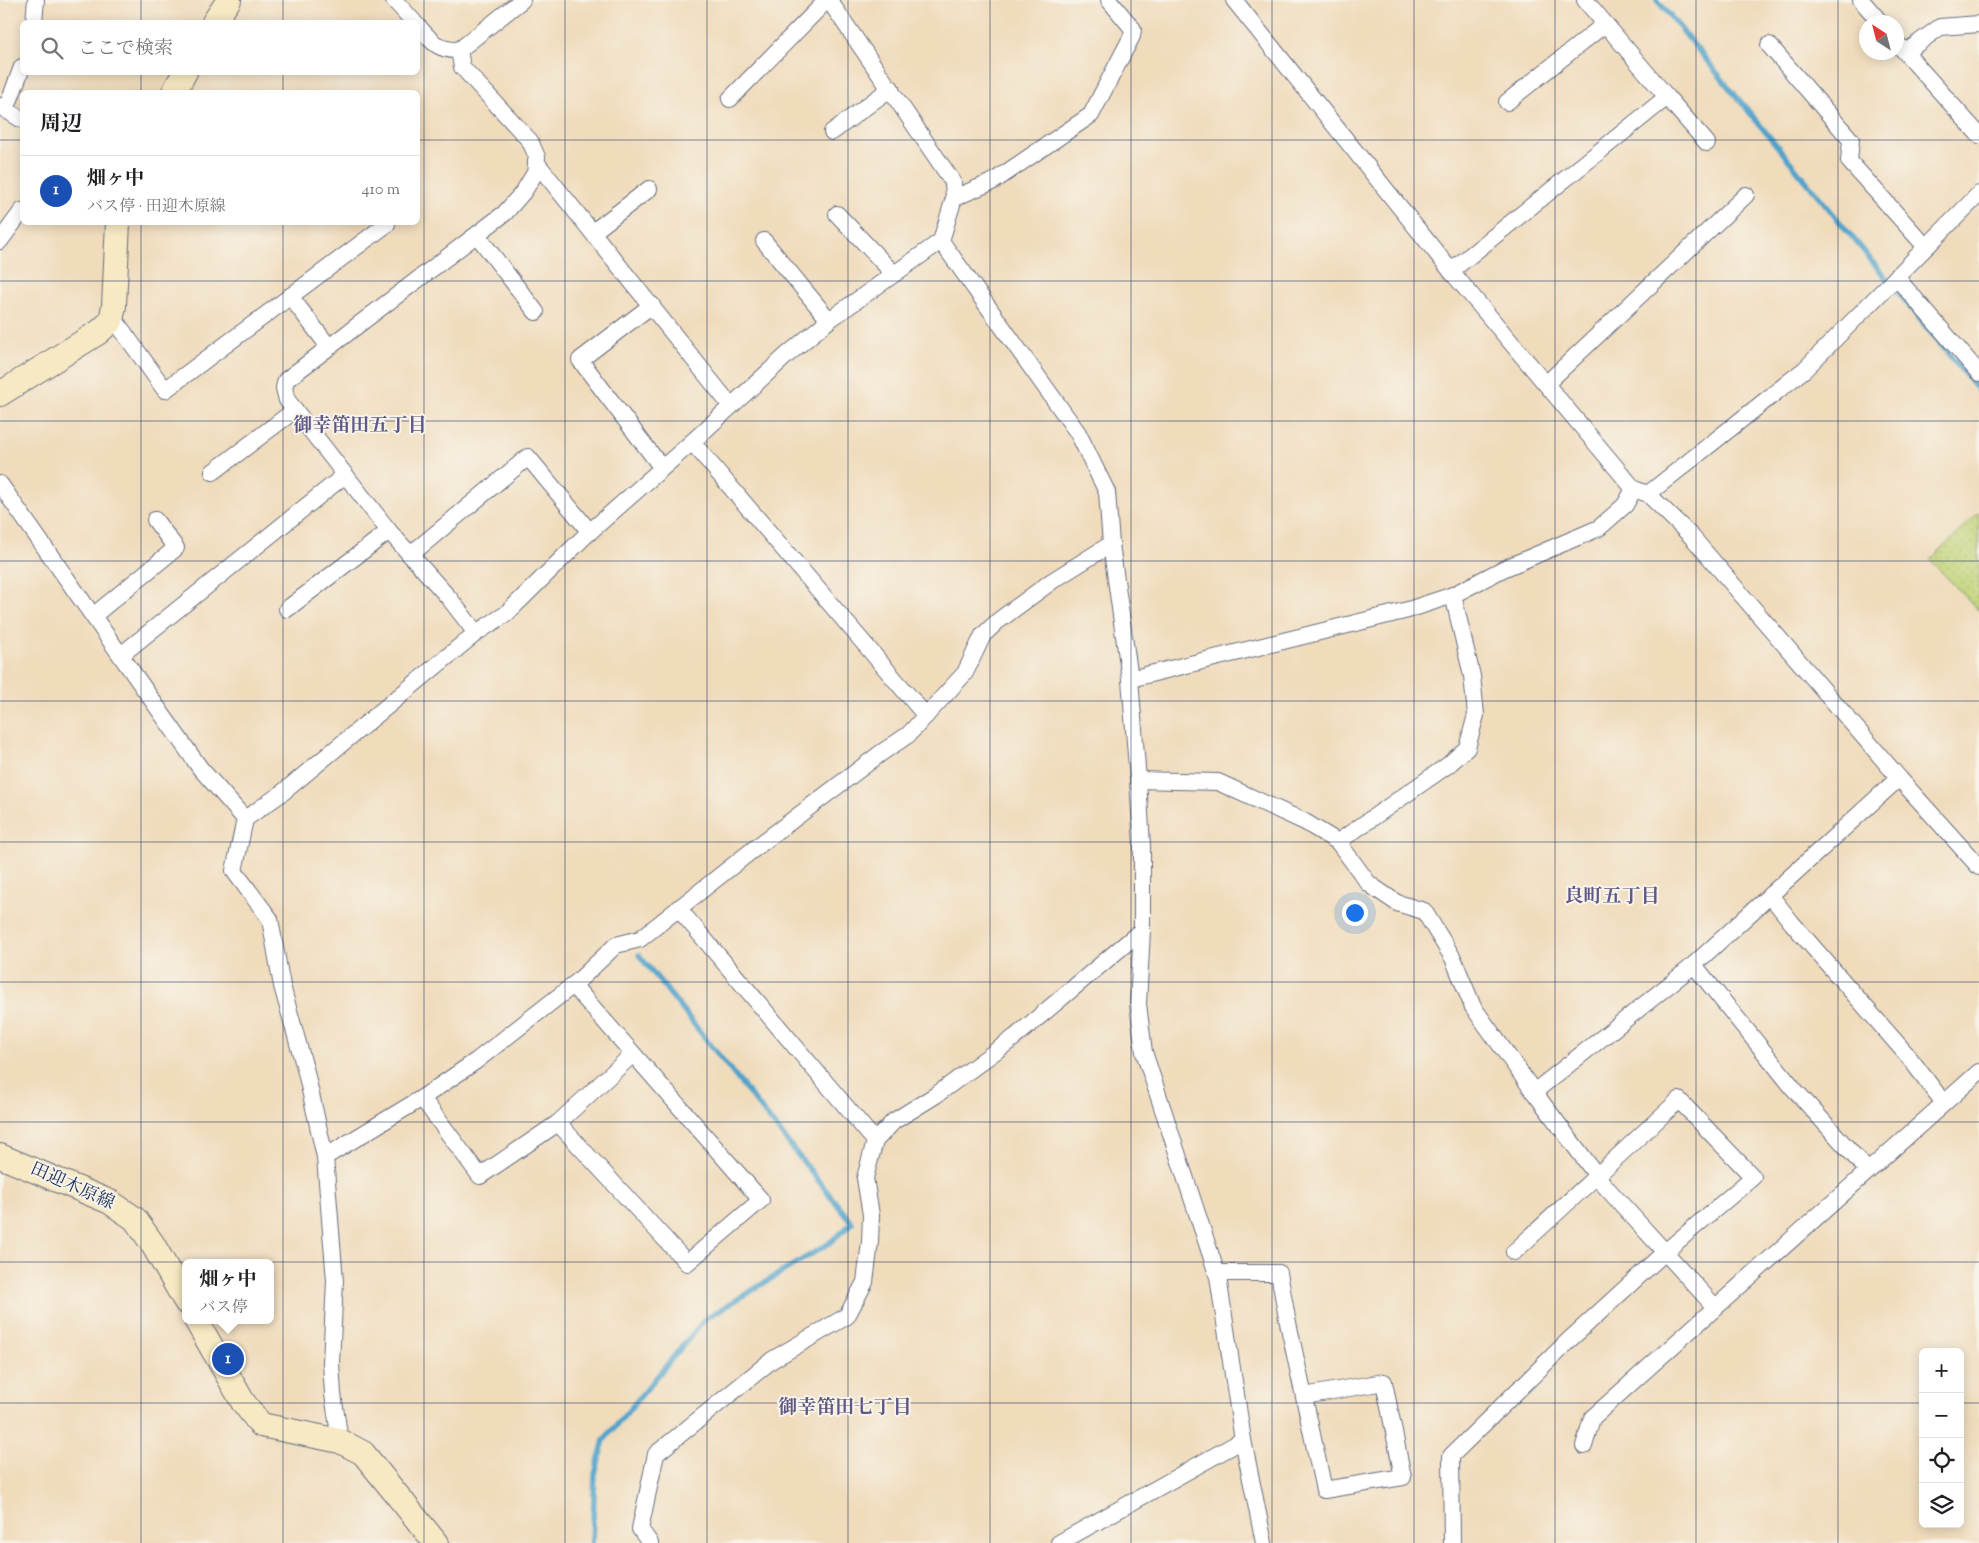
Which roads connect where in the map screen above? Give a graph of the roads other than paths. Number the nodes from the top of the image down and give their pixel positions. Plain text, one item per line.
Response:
1 (36, 0) edge
2 (229, 0) edge
3 (394, 0) edge
4 (522, 0) edge
5 (828, 0) edge
6 (1110, 0) edge
7 (1234, 0) edge
8 (1585, 0) edge
9 (1861, 0) edge
10 (1874, 15) edge
11 (34, 20) edge
12 (215, 20) edge
13 (412, 20) edge
14 (1605, 24) junction
15 (1979, 24) edge
16 (420, 28) edge
17 (1768, 45) dead end
18 (1904, 45) edge
19 (459, 50) junction
20 (1904, 50) edge
21 (20, 71) edge
22 (183, 75) edge
23 (891, 88) junction
24 (175, 90) edge
25 (1667, 97) junction
26 (730, 99) dead end
27 (1507, 102) dead end
28 (3, 108) edge
29 (20, 119) edge
30 (832, 132) dead end
31 (1979, 135) edge
32 (1707, 143) dead end
33 (536, 162) junction
34 (649, 188) dead end
35 (1979, 194) edge
36 (1746, 195) dead end
37 (954, 198) junction
38 (20, 213) edge
39 (837, 214) dead end
40 (118, 225) edge
41 (386, 225) edge
42 (593, 232) junction
43 (477, 234) junction
44 (0, 241) edge
45 (764, 241) dead end
46 (941, 241) junction
47 (1926, 247) junction
48 (1451, 271) junction
49 (894, 274) junction
50 (1892, 281) junction
51 (290, 296) junction
52 (652, 305) junction
53 (536, 312) dead end
54 (112, 316) junction
55 (829, 320) junction
56 (329, 348) junction
57 (1979, 373) edge
58 (1546, 384) junction
59 (0, 394) edge
60 (731, 406) junction
61 (295, 410) junction
62 (692, 442) junction
63 (662, 468) junction
64 (213, 472) dead end
65 (345, 475) junction
66 (0, 484) edge
67 (1641, 491) junction
68 (155, 520) dead end
69 (389, 531) junction
70 (590, 532) junction
71 (1111, 544) junction
72 (410, 555) junction
73 (1453, 595) junction
74 (288, 609) dead end
75 (93, 616) junction
76 (476, 633) junction
77 (120, 655) junction
78 (1130, 679) junction
79 (926, 716) junction
80 (1899, 778) junction
81 (1138, 780) junction
82 (245, 819) junction
83 (1338, 842) junction
84 (1979, 867) edge
85 (1770, 895) junction
86 (678, 908) junction
87 (1142, 930) junction
88 (1694, 965) junction
89 (573, 985) junction
90 (633, 1054) junction
91 (1979, 1072) edge
92 (1534, 1092) junction
93 (422, 1098) junction
94 (1944, 1103) junction
95 (558, 1123) junction
96 (875, 1141) junction
97 (0, 1156) edge
98 (325, 1157) junction
99 (1868, 1171) junction
100 (1598, 1176) junction
101 (1514, 1252) dead end
102 (1665, 1252) junction
103 (1217, 1272) junction
104 (182, 1295) edge
105 (1715, 1307) junction
106 (198, 1324) edge
107 (1304, 1396) junction
108 (1243, 1440) junction
109 (340, 1442) junction
110 (1584, 1446) dead end
111 (436, 1543) edge
112 (650, 1543) edge
113 (1059, 1543) edge
114 (1264, 1543) edge
115 (1452, 1543) edge

1 - 11 street
2 - 12 main road
3 - 13 street
4 - 19 street
5 - 23 street
5 - 26 street
6 - 37 street
7 - 48 street
8 - 14 street
9 - 10 street
14 - 25 street
14 - 27 street
15 - 18 street
16 - 19 street
17 - 47 street
19 - 33 street
20 - 31 street
21 - 28 street
22 - 24 main road
23 - 30 street
23 - 37 street
25 - 32 street
25 - 48 street
28 - 29 street
33 - 42 street
33 - 43 street
34 - 42 street
35 - 47 street
36 - 58 street
37 - 46 street
38 - 44 street
39 - 49 street
40 - 54 main road
41 - 51 street
42 - 52 street
43 - 53 street
43 - 56 street
45 - 55 street
46 - 49 street
46 - 71 street
47 - 50 street
48 - 58 street
49 - 55 street
50 - 57 street
50 - 67 street
51 - 54 street
51 - 56 street
52 - 60 street
52 - 63 street
54 - 59 main road
55 - 60 street
56 - 61 street
58 - 67 street
60 - 62 street
61 - 64 street
61 - 65 street
62 - 63 street
62 - 79 street
63 - 70 street
65 - 69 street
65 - 77 street
66 - 75 street
67 - 73 street
67 - 80 street
68 - 75 street
69 - 72 street
69 - 74 street
70 - 72 street
70 - 76 street
71 - 78 street
71 - 79 street
72 - 76 street
73 - 78 street
73 - 83 street
75 - 77 street
76 - 82 street
77 - 82 street
78 - 81 street
79 - 86 street
80 - 84 street
80 - 85 street
81 - 83 street
81 - 87 street
82 - 98 street
83 - 92 street
85 - 88 street
85 - 94 street
86 - 89 street
86 - 96 street
87 - 96 street
87 - 103 street
88 - 92 street
88 - 99 street
89 - 90 street
89 - 93 street
90 - 95 street
90 - 95 street
91 - 94 street
92 - 100 street
93 - 95 street
93 - 98 street
94 - 99 street
96 - 112 street
97 - 104 main road, 田迎木原線
98 - 109 street
99 - 105 street
100 - 101 street
100 - 102 street
100 - 102 street
102 - 105 street
102 - 115 street
103 - 107 street
103 - 108 street
105 - 110 street
106 - 109 main road
107 - 107 street
108 - 113 street
108 - 114 street
109 - 111 main road

